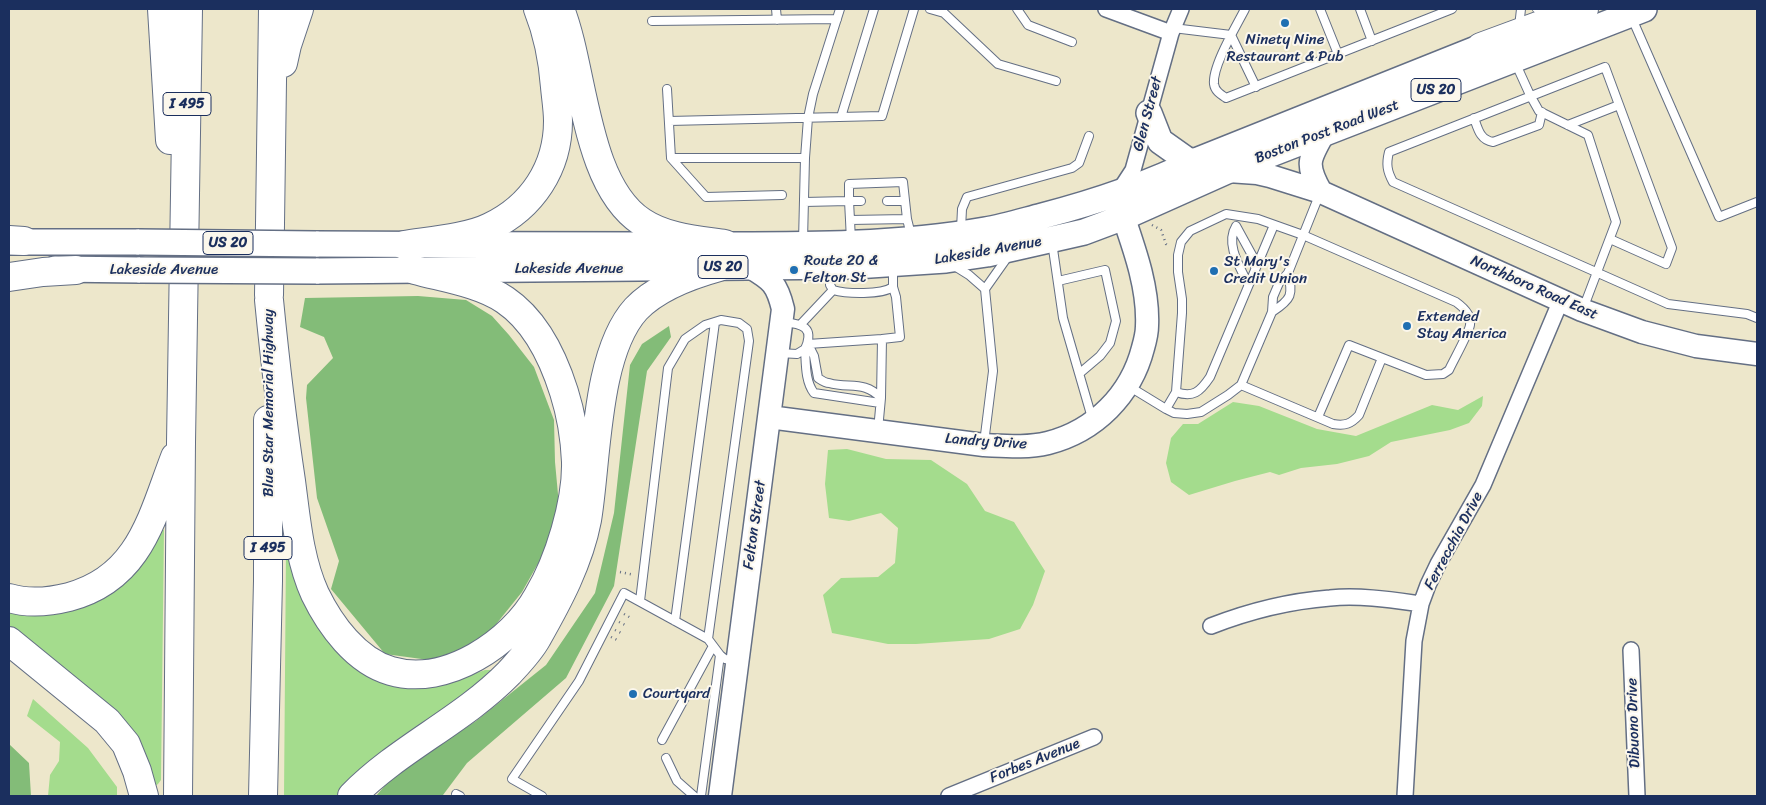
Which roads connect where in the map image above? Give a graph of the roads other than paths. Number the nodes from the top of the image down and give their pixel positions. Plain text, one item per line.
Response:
1 (162, 9) edge
2 (188, 9) edge
3 (273, 9) edge
4 (299, 9) edge
5 (538, 9) edge
6 (560, 9) edge
7 (776, 9) edge
8 (840, 9) edge
9 (874, 9) edge
10 (914, 9) edge
11 (930, 9) edge
12 (1018, 9) edge
13 (1106, 9) edge
14 (1181, 9) edge
15 (1245, 9) edge
16 (1320, 9) edge
17 (1360, 9) edge
18 (1452, 9) edge
19 (1584, 9) edge
20 (1637, 11) edge
21 (1547, 14) edge
22 (837, 19) junction
23 (776, 20) junction
24 (652, 21) dead end
25 (1172, 30) junction
26 (1518, 34) edge
27 (1232, 35) junction
28 (1372, 41) junction
29 (1072, 42) dead end
30 (1481, 47) joint
31 (1338, 54) junction
32 (1056, 81) dead end
33 (1256, 86) junction
34 (667, 89) dead end
35 (1530, 95) junction
36 (1619, 104) junction
37 (1542, 112) junction
38 (1149, 113) junction
39 (808, 118) junction
40 (841, 118) junction
41 (1474, 118) junction
42 (668, 121) junction
43 (1568, 125) junction
44 (272, 131) junction
45 (1324, 133) junction
46 (1089, 136) dead end
47 (672, 158) junction
48 (805, 158) junction
49 (1198, 160) junction
50 (1227, 171) junction
51 (1321, 192) junction
52 (782, 195) dead end
53 (185, 200) junction
54 (849, 201) junction
55 (861, 201) dead end
56 (887, 201) dead end
57 (905, 201) junction
58 (804, 202) junction
59 (1757, 202) edge
60 (1120, 206) junction
61 (1274, 225) junction
62 (909, 229) junction
63 (851, 232) junction
64 (960, 234) junction
65 (1303, 236) junction
66 (1610, 239) junction
67 (1052, 240) junction
68 (14, 241) edge
69 (803, 243) junction
70 (404, 245) junction
71 (1014, 248) junction
72 (722, 256) junction
73 (946, 260) junction
74 (750, 267) junction
75 (1255, 267) junction
76 (9, 268) edge
77 (76, 270) junction
78 (415, 270) junction
79 (1596, 271) junction
80 (1288, 273) junction
81 (893, 275) junction
82 (9, 277) edge
83 (831, 278) junction
84 (1058, 281) junction
85 (1248, 284) junction
86 (985, 290) junction
87 (269, 300) junction
88 (1561, 300) junction
89 (1582, 310) junction
90 (1272, 312) junction
91 (1757, 318) edge
92 (716, 322) junction
93 (791, 323) junction
94 (882, 339) junction
95 (806, 347) junction
96 (777, 353) junction
97 (1757, 354) edge
98 (1382, 358) junction
99 (1080, 373) junction
100 (1241, 385) junction
101 (1128, 386) junction
102 (1176, 392) junction
103 (880, 401) junction
104 (1166, 409) junction
105 (770, 417) junction
106 (1318, 417) junction
107 (1093, 423) junction
108 (878, 432) junction
109 (181, 442) junction
110 (984, 445) junction
111 (9, 598) edge
112 (640, 601) junction
113 (1422, 604) junction
114 (675, 621) junction
115 (1211, 626) dead end
116 (708, 638) junction
117 (9, 642) edge
118 (714, 646) junction
119 (1631, 650) dead end
120 (728, 658) junction
121 (1094, 737) dead end
122 (662, 740) dead end
123 (666, 758) dead end
124 (531, 794) edge
125 (144, 796) edge
126 (178, 796) edge
127 (264, 796) edge
128 (352, 796) edge
129 (542, 796) edge
130 (694, 796) edge
131 (701, 796) edge
132 (720, 796) edge
133 (949, 796) edge
134 (1405, 796) edge
135 (1638, 796) edge

1 - 53 highway
2 - 53 highway, I 495
3 - 44 highway, Blue Star Memorial Highway / I 495
4 - 44 highway
5 - 70 highway
6 - 72 highway
7 - 23 lane
8 - 22 lane
9 - 40 lane
10 - 40 lane
11 - 32 lane
12 - 29 lane
13 - 25 street
14 - 25 street, Glen Street
15 - 27 lane
16 - 31 lane
17 - 28 lane
18 - 28 lane
19 - 21 highway, Boston Post Road West / US 20
20 - 26 main road, Boston Post Road West / US 20
20 - 59 lane
21 - 26 highway, Boston Post Road West / US 20
22 - 23 lane
22 - 39 lane
23 - 24 lane
25 - 27 lane
25 - 38 street, Glen Street
26 - 30 highway, Boston Post Road West / US 20
26 - 35 lane
26 - 45 main road, Boston Post Road West / US 20
27 - 33 lane
27 - 33 lane
28 - 31 lane
30 - 49 main road, Boston Post Road West / US 20
31 - 33 lane
34 - 42 lane
35 - 36 lane
35 - 37 lane
35 - 41 lane
36 - 43 lane
36 - 66 lane
37 - 41 lane
37 - 43 lane
38 - 49 main road
38 - 60 street, Glen Street
39 - 40 lane
39 - 42 lane
39 - 48 lane
41 - 79 lane
42 - 47 lane
43 - 66 lane
44 - 87 highway, Blue Star Memorial Highway / I 495
45 - 50 main road, Boston Post Road West / US 20
45 - 51 street
46 - 64 lane
47 - 48 lane
47 - 52 lane
48 - 58 lane
49 - 60 main road, Boston Post Road West / US 20
50 - 51 street, Northboro Road East
50 - 60 main road, Boston Post Road West / US 20
51 - 65 lane
51 - 88 street, Northboro Road East
53 - 109 highway, I 495
54 - 55 lane
54 - 57 lane
54 - 58 lane
54 - 63 lane
56 - 57 lane
57 - 62 lane
58 - 69 lane
60 - 64 main road, Lakeside Avenue / US 20
60 - 67 main road, Lakeside Avenue / US 20
60 - 101 street, Landry Drive
61 - 65 lane
61 - 75 lane
61 - 102 lane
62 - 63 main road, Lakeside Avenue / US 20
62 - 64 main road, Lakeside Avenue / US 20
63 - 69 main road, Lakeside Avenue / US 20
65 - 80 lane
65 - 98 lane
66 - 79 lane
67 - 71 main road, Lakeside Avenue / US 20
67 - 84 lane
68 - 70 main road, Lakeside Avenue / US 20, bridge
69 - 72 main road, Lakeside Avenue / US 20
70 - 72 main road, Lakeside Avenue / US 20
71 - 73 main road, Lakeside Avenue / US 20
71 - 86 lane
72 - 74 main road, Lakeside Avenue / US 20
72 - 78 main road, Lakeside Avenue / US 20
72 - 128 highway
73 - 81 main road, Lakeside Avenue / US 20
73 - 86 lane
74 - 83 main road, Lakeside Avenue / US 20
74 - 93 street, Felton Street
75 - 85 lane
75 - 85 lane
76 - 77 main road, Lakeside Avenue / US 20
77 - 78 main road, Lakeside Avenue / US 20, bridge
77 - 82 highway
78 - 87 highway
79 - 89 lane
79 - 91 lane
80 - 90 lane
80 - 90 lane
81 - 83 main road, Lakeside Avenue / US 20
81 - 94 lane
83 - 93 lane
84 - 99 lane
84 - 99 lane
85 - 102 lane
86 - 110 lane
87 - 127 highway, Blue Star Memorial Highway / I 495
88 - 89 street, Northboro Road East
88 - 113 street, Ferrecchia Drive
89 - 97 street, Northboro Road East
90 - 100 lane
92 - 112 lane
92 - 114 lane
92 - 116 lane
93 - 95 lane
93 - 96 street, Felton Street
94 - 95 lane
94 - 103 lane
95 - 96 lane
95 - 103 lane
95 - 103 lane
96 - 105 street, Felton Street
98 - 106 lane
98 - 106 lane
99 - 107 lane
100 - 104 lane
100 - 106 lane
101 - 104 lane
101 - 107 street, Landry Drive
102 - 104 lane
103 - 108 lane
105 - 108 street, Landry Drive
105 - 120 street, Felton Street
107 - 110 street, Landry Drive
108 - 110 street, Landry Drive
109 - 111 highway
109 - 126 highway, I 495
112 - 114 lane
112 - 124 lane
113 - 115 street
113 - 134 street, Ferrecchia Drive
114 - 116 lane
116 - 118 lane
117 - 125 highway
118 - 120 lane
118 - 122 lane
119 - 135 street, Dibuono Drive
120 - 131 lane
120 - 132 street, Felton Street
121 - 133 street, Forbes Avenue
123 - 130 lane
124 - 129 lane

